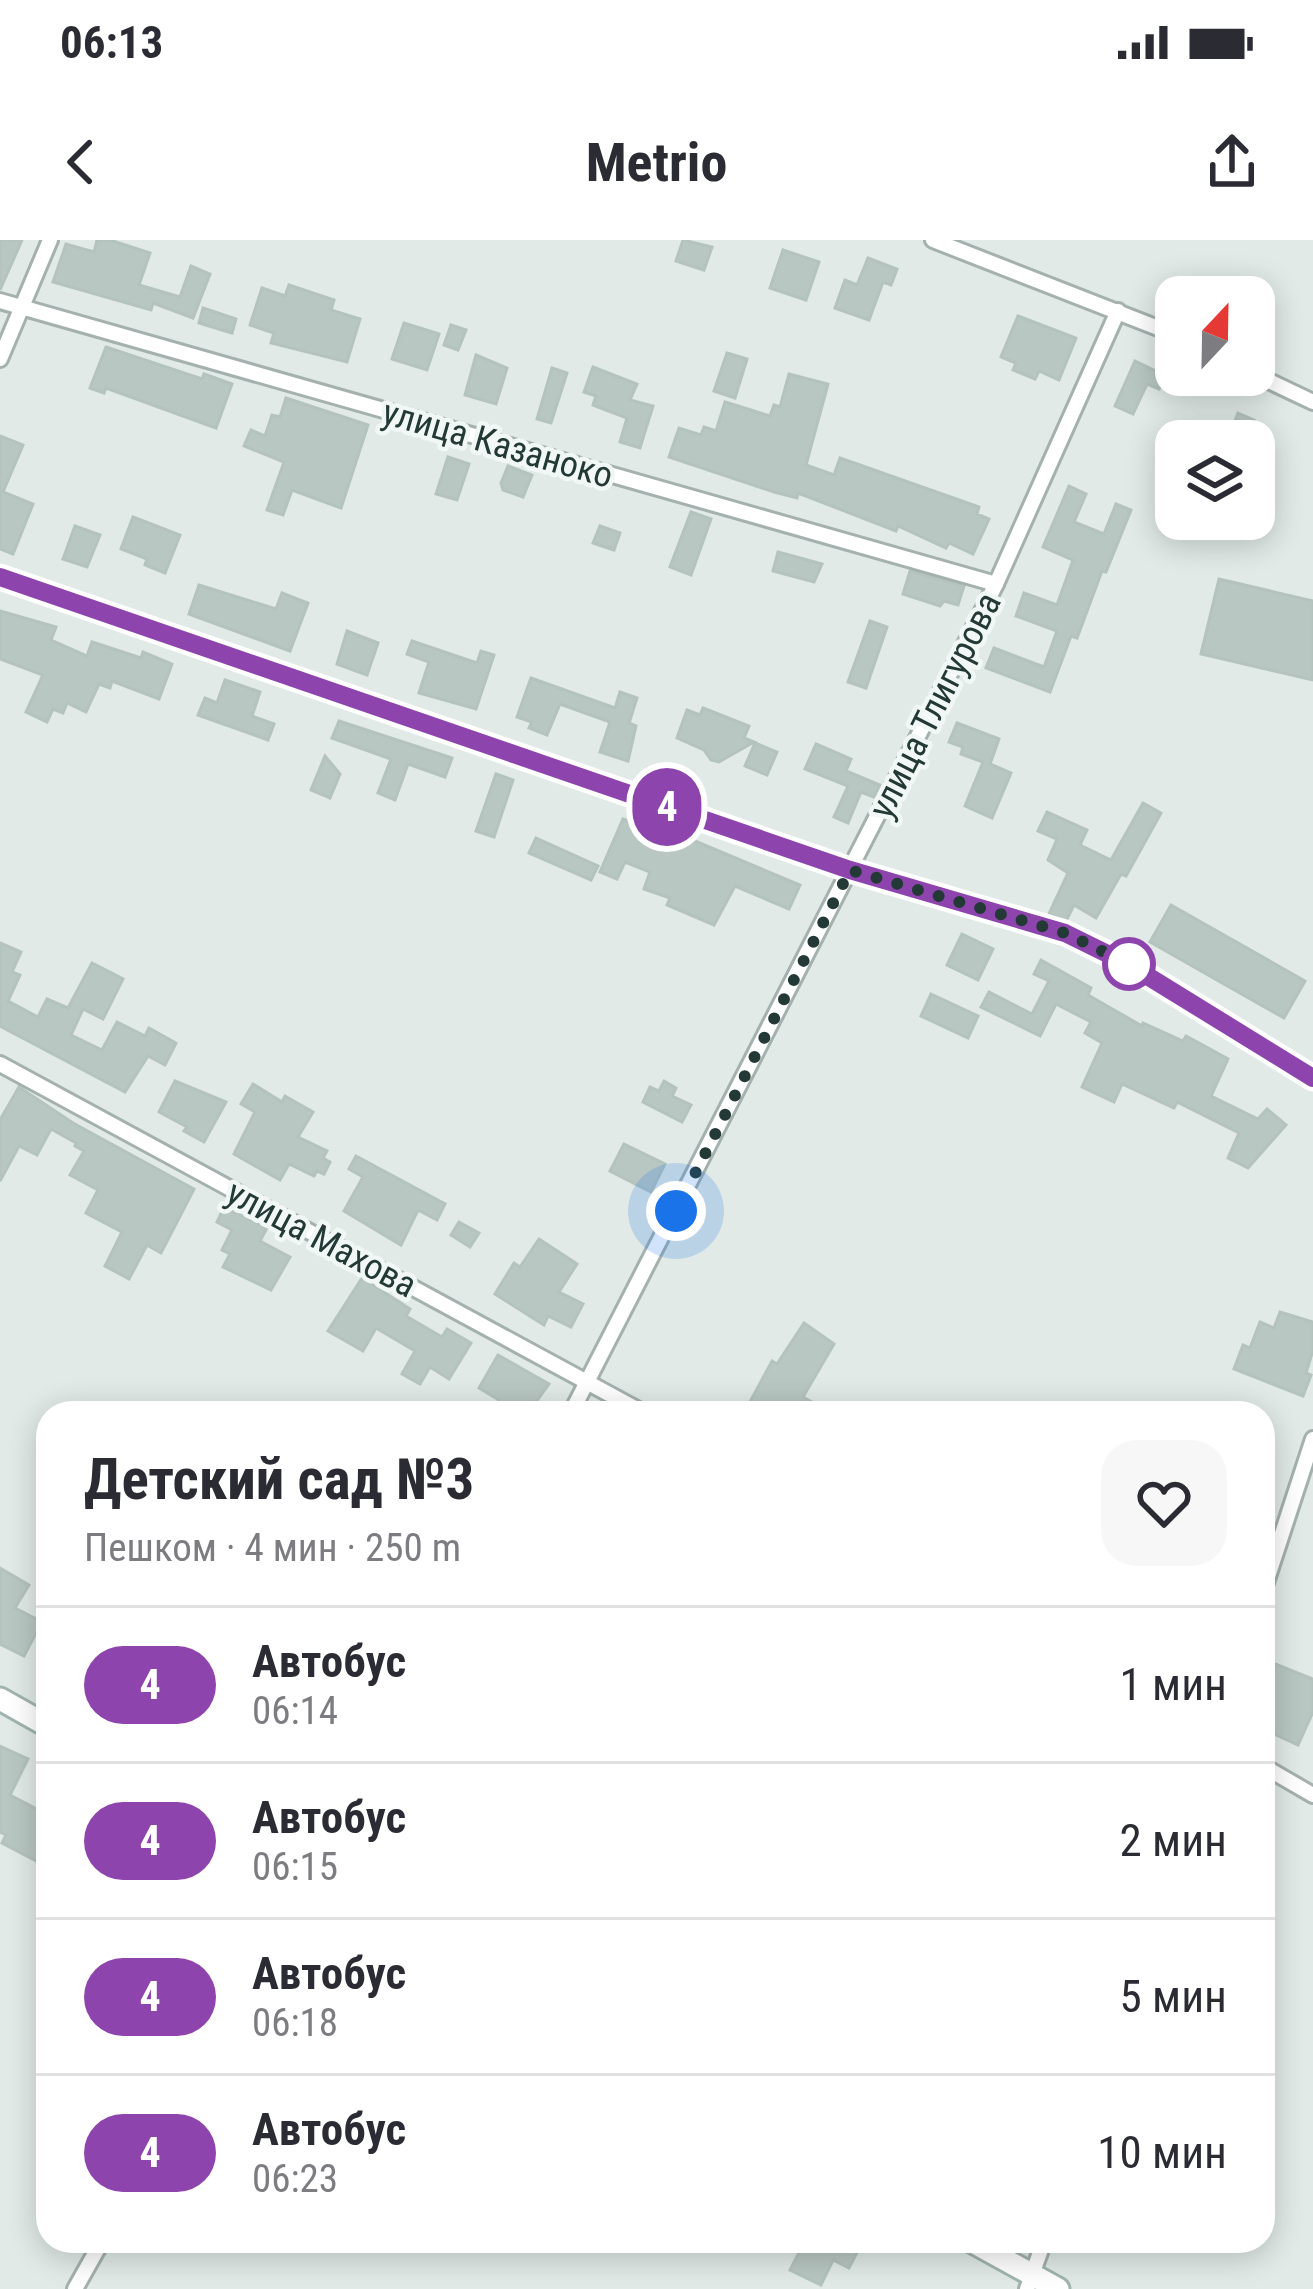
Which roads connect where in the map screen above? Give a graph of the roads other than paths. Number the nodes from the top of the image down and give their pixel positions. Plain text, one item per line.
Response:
1 (50, 240) edge
2 (933, 240) edge
3 (0, 301) edge
4 (21, 308) junction
5 (1118, 311) junction
6 (1155, 326) edge
7 (0, 359) edge
8 (1275, 384) edge
9 (1313, 402) edge
10 (0, 577) edge
11 (996, 584) junction
12 (850, 870) junction
13 (0, 1064) edge
14 (1313, 1078) edge
15 (589, 1381) junction
16 (578, 1401) edge
17 (623, 1401) edge
18 (1313, 1438) edge
19 (1275, 1555) edge
20 (0, 1699) edge
21 (36, 1719) edge
22 (1275, 1773) edge
23 (1313, 1795) edge
24 (95, 2253) edge
25 (988, 2253) edge
26 (1040, 2253) edge
27 (1030, 2282) edge
28 (75, 2289) edge
29 (1058, 2289) edge

1 - 4 street
2 - 5 street
3 - 4 street, улица Казаноко
4 - 7 street
4 - 11 street, улица Казаноко
5 - 6 street
5 - 11 street, улица Тлигурова
8 - 9 street
10 - 12 street
11 - 12 street, улица Тлигурова
12 - 14 street
12 - 15 street, улица Тлигурова
13 - 15 street, улица Махова
15 - 16 street, улица Тлигурова
15 - 17 street, улица Махова
18 - 19 street
20 - 21 main road
22 - 23 street
24 - 28 street
25 - 27 main road
26 - 27 street
27 - 29 main road

